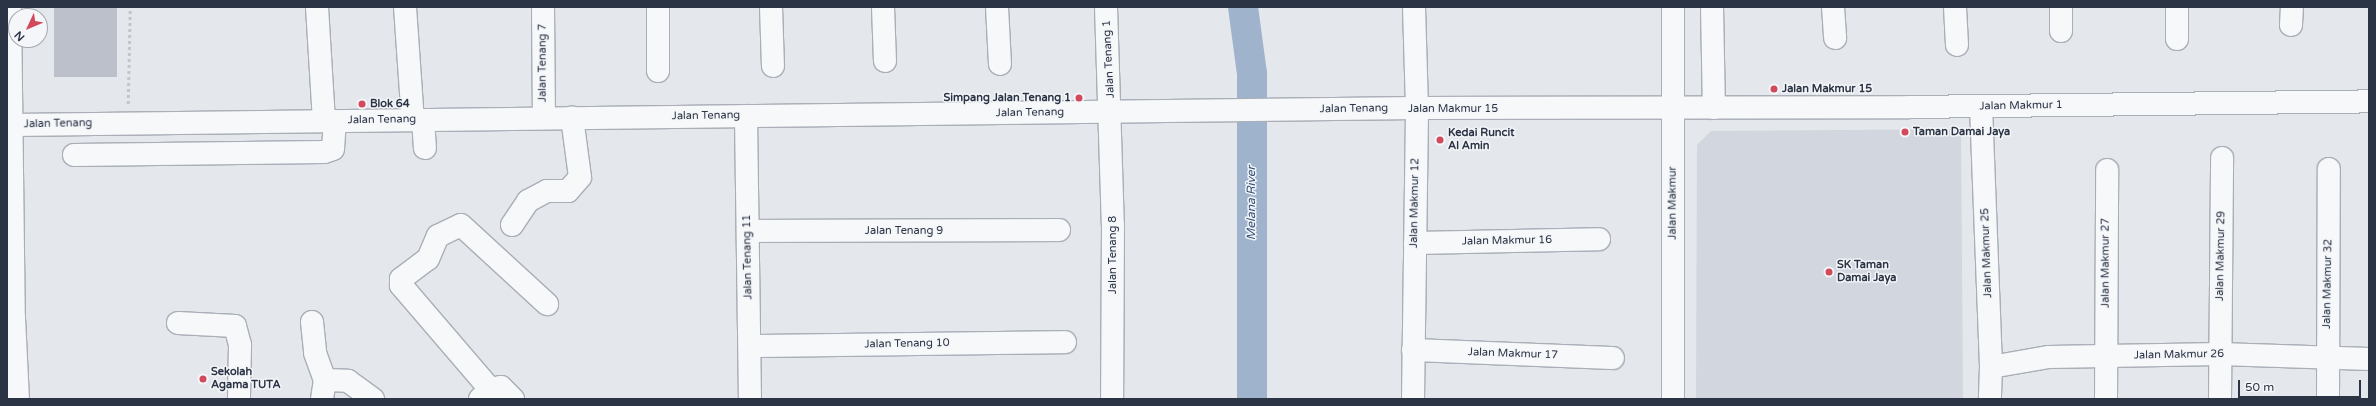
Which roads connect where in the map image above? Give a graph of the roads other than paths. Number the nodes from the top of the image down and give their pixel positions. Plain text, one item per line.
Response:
1 (10, 7) edge
2 (317, 7) edge
3 (405, 7) edge
4 (543, 7) edge
5 (658, 7) edge
6 (771, 7) edge
7 (883, 7) edge
8 (997, 7) edge
9 (1106, 7) edge
10 (1414, 7) edge
11 (1673, 7) edge
12 (1712, 7) edge
13 (1833, 7) edge
14 (1955, 7) edge
15 (2061, 7) edge
16 (2177, 7) edge
17 (2061, 31) dead end
18 (1834, 38) dead end
19 (2177, 39) dead end
20 (1957, 45) dead end
21 (9, 57) edge
22 (884, 61) dead end
23 (1000, 64) dead end
24 (773, 66) dead end
25 (658, 71) dead end
26 (2369, 101) edge
27 (1981, 106) junction
28 (1673, 108) junction
29 (1714, 108) junction
30 (1408, 109) junction
31 (1121, 112) junction
32 (746, 116) junction
33 (544, 118) junction
34 (572, 118) junction
35 (418, 120) junction
36 (329, 121) junction
37 (12, 124) junction
38 (425, 148) dead end
39 (74, 155) dead end
40 (2222, 158) dead end
41 (2330, 169) dead end
42 (2107, 170) dead end
43 (512, 225) dead end
44 (1059, 230) dead end
45 (748, 231) junction
46 (1599, 239) dead end
47 (1415, 243) junction
48 (10, 246) edge
49 (547, 304) dead end
50 (11, 318) edge
51 (312, 322) dead end
52 (178, 323) dead end
53 (1065, 342) dead end
54 (750, 346) junction
55 (1414, 350) junction
56 (2220, 354) junction
57 (2105, 356) junction
58 (1613, 358) dead end
59 (2328, 358) junction
60 (2369, 359) edge
61 (1990, 367) junction
62 (323, 390) edge
63 (485, 394) edge
64 (18, 399) edge
65 (239, 399) edge
66 (373, 399) edge
67 (513, 399) edge
68 (750, 399) edge
69 (1112, 399) edge
70 (1413, 399) edge
71 (1674, 399) edge
72 (1990, 399) edge
73 (2106, 399) edge
74 (2220, 399) edge
75 (2328, 399) edge

1 - 21 street
2 - 36 street
3 - 35 street
4 - 33 street, Jalan Tenang 7
5 - 25 street
6 - 24 street
7 - 22 street
8 - 23 street
9 - 31 street, Jalan Tenang 1
10 - 30 street, Jalan Makmur 12
11 - 28 street, Jalan Makmur
12 - 29 street
13 - 18 street
14 - 20 street
15 - 17 street
16 - 19 street
21 - 37 street
26 - 27 street, Jalan Makmur 1
27 - 29 street, Jalan Makmur 1
27 - 61 street, Jalan Makmur 25
28 - 29 street, Jalan Makmur 1
28 - 30 street, Jalan Makmur 15
28 - 71 street, Jalan Makmur
30 - 31 street, Jalan Tenang
30 - 47 street, Jalan Makmur 12
31 - 32 street, Jalan Tenang
31 - 69 street, Jalan Tenang 8
32 - 34 street, Jalan Tenang
32 - 45 street, Jalan Tenang 11
33 - 34 street, Jalan Tenang
33 - 35 street, Jalan Tenang
34 - 43 street
35 - 36 street, Jalan Tenang
35 - 38 street
36 - 37 street, Jalan Tenang
36 - 39 street
37 - 48 street
40 - 56 street, Jalan Makmur 29
41 - 59 street, Jalan Makmur 32
42 - 57 street, Jalan Makmur 27
44 - 45 street, Jalan Tenang 9
45 - 54 street, Jalan Tenang 11
46 - 47 street, Jalan Makmur 16
47 - 55 street, Jalan Makmur 12
48 - 50 street
49 - 63 street
50 - 64 street
51 - 62 street
52 - 65 street
53 - 54 street, Jalan Tenang 10
54 - 68 street, Jalan Tenang 11
55 - 58 street, Jalan Makmur 17
55 - 70 street, Jalan Makmur 12
56 - 57 street, Jalan Makmur 26
56 - 59 street, Jalan Makmur 26
56 - 74 street, Jalan Makmur 29
57 - 61 street, Jalan Makmur 26
57 - 73 street, Jalan Makmur 27
59 - 60 street, Jalan Makmur 26
59 - 75 street, Jalan Makmur 32
61 - 72 street, Jalan Makmur 25
62 - 66 street
63 - 67 street

